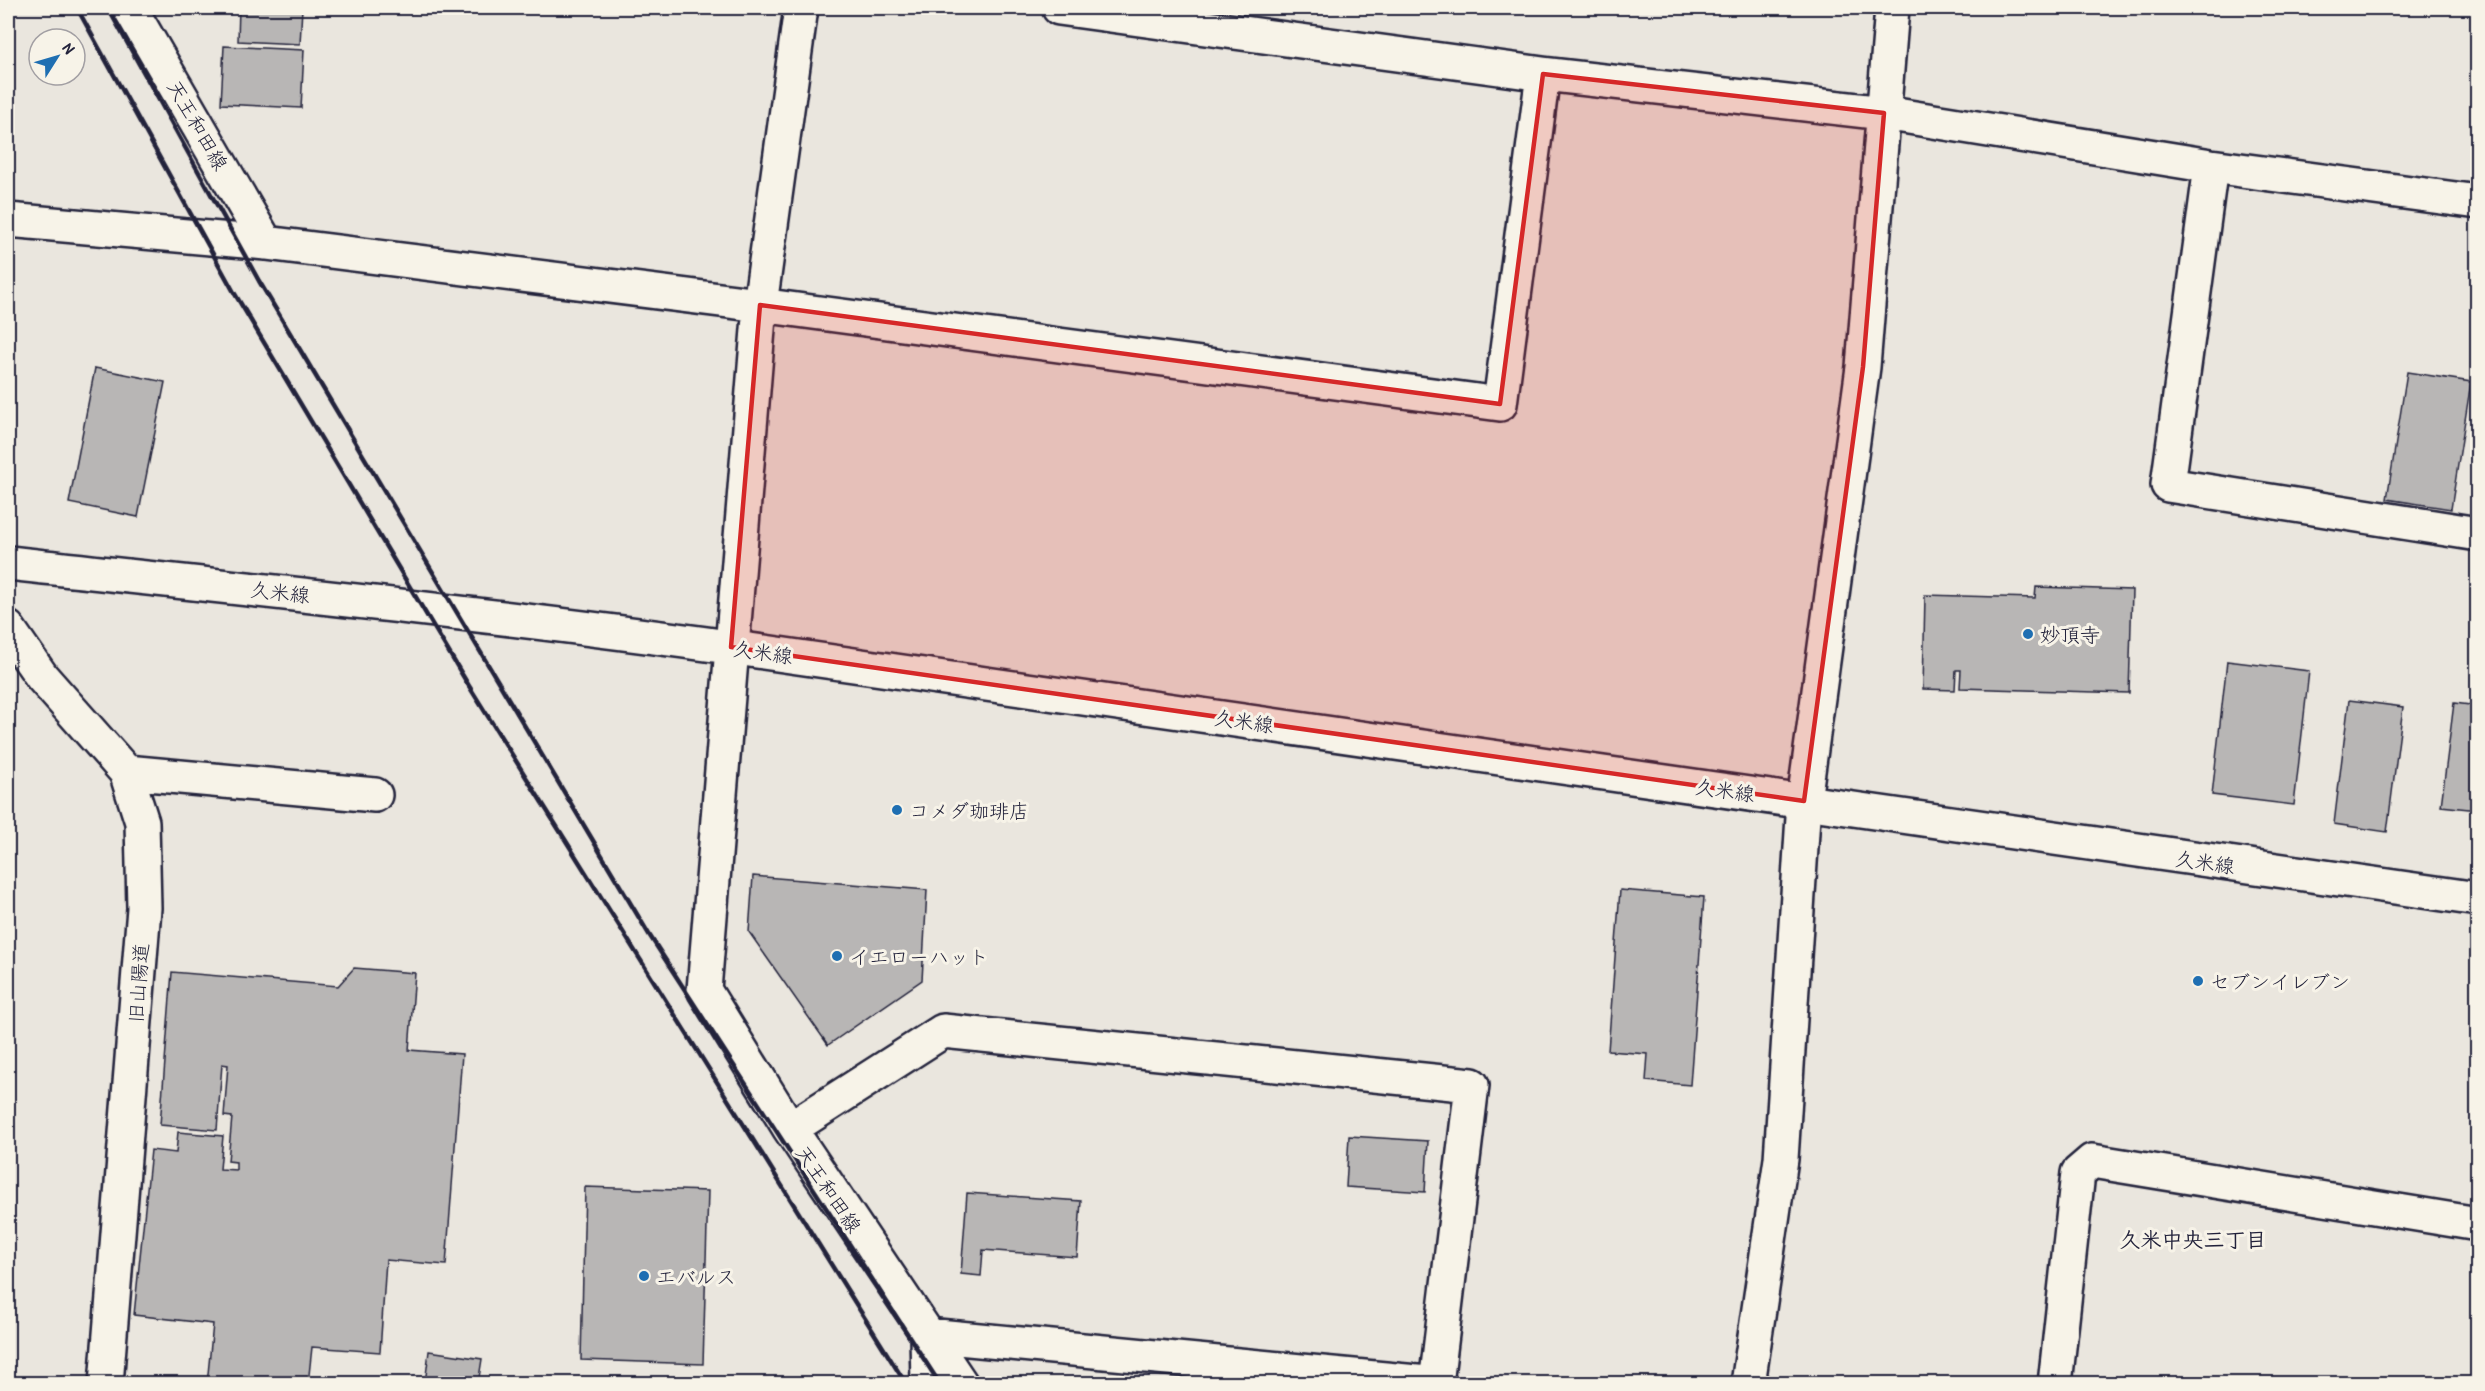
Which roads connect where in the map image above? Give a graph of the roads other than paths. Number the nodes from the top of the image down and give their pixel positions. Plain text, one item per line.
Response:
1 (130, 8) edge
2 (801, 8) edge
3 (1059, 8) edge
4 (1892, 8) edge
5 (1154, 14) edge
6 (1543, 74) junction
7 (1884, 112) junction
8 (2211, 166) junction
9 (2478, 202) edge
10 (8, 220) edge
11 (266, 243) junction
12 (760, 305) junction
13 (2478, 534) edge
14 (8, 562) edge
15 (8, 628) edge
16 (731, 647) junction
17 (126, 772) junction
18 (375, 795) dead end
19 (1804, 801) junction
20 (2478, 899) edge
21 (790, 1129) junction
22 (2478, 1224) edge
23 (927, 1335) junction
24 (106, 1383) edge
25 (928, 1383) edge
26 (961, 1383) edge
27 (1436, 1383) edge
28 (1748, 1383) edge
29 (2055, 1383) edge

1 - 11 street, 天王和田線
2 - 12 street
3 - 5 street
4 - 7 street
5 - 6 street
6 - 7 street
6 - 12 street
7 - 8 street
7 - 19 street
8 - 9 street
8 - 13 street
10 - 11 street
11 - 12 street
12 - 16 street
14 - 16 street, 久米線
15 - 17 street, 旧山陽道
16 - 19 street, 久米線
16 - 21 street, 天王和田線
17 - 18 street
17 - 24 street, 旧山陽道
19 - 20 street, 久米線
19 - 28 street
21 - 23 street, 天王和田線
21 - 27 street
22 - 29 street
23 - 25 street
23 - 26 street, 天王和田線
23 - 27 street

